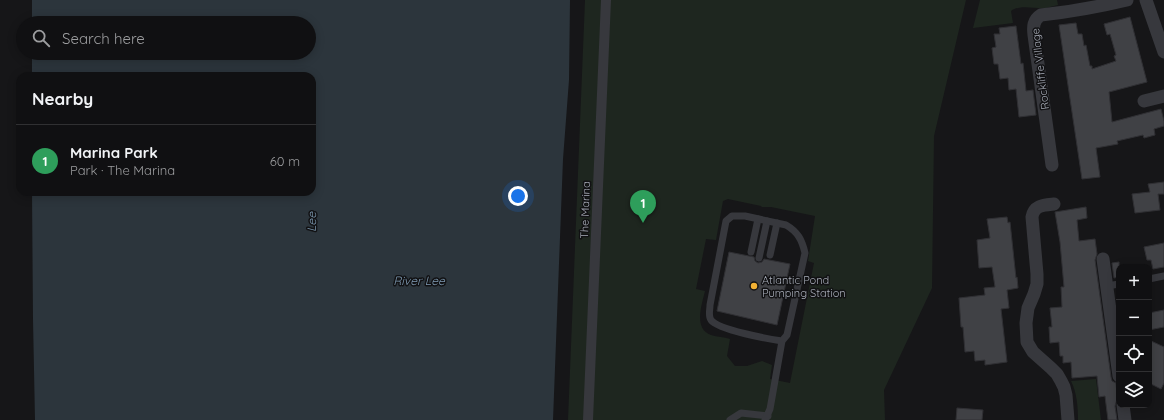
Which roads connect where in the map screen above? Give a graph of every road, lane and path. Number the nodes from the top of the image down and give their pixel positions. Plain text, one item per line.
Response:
1 (606, 0) edge
2 (1127, 0) edge
3 (1146, 0) edge
4 (1164, 52) edge
5 (1164, 96) edge
6 (1144, 101) dead end
7 (1052, 165) dead end
8 (1054, 204) dead end
9 (758, 219) junction
10 (767, 221) junction
11 (777, 223) junction
12 (751, 252) dead end
13 (770, 255) dead end
14 (759, 258) dead end
15 (1103, 259) dead end
16 (1164, 276) edge
17 (1152, 278) edge
18 (1113, 285) edge
19 (782, 341) junction
20 (1119, 372) edge
21 (1123, 408) edge
22 (766, 418) edge
23 (588, 420) edge
24 (730, 420) edge
25 (1068, 420) edge
26 (1125, 420) edge

1 - 23 street, The Marina
2 - 7 street, Rockliffe Village
3 - 4 street
5 - 6 street
8 - 25 street
9 - 10 lane
9 - 12 lane
9 - 19 lane
10 - 11 lane
10 - 14 lane
11 - 13 lane
11 - 19 lane
15 - 18 street
16 - 17 lane
18 - 20 street
19 - 22 lane
21 - 26 street
22 - 24 lane

